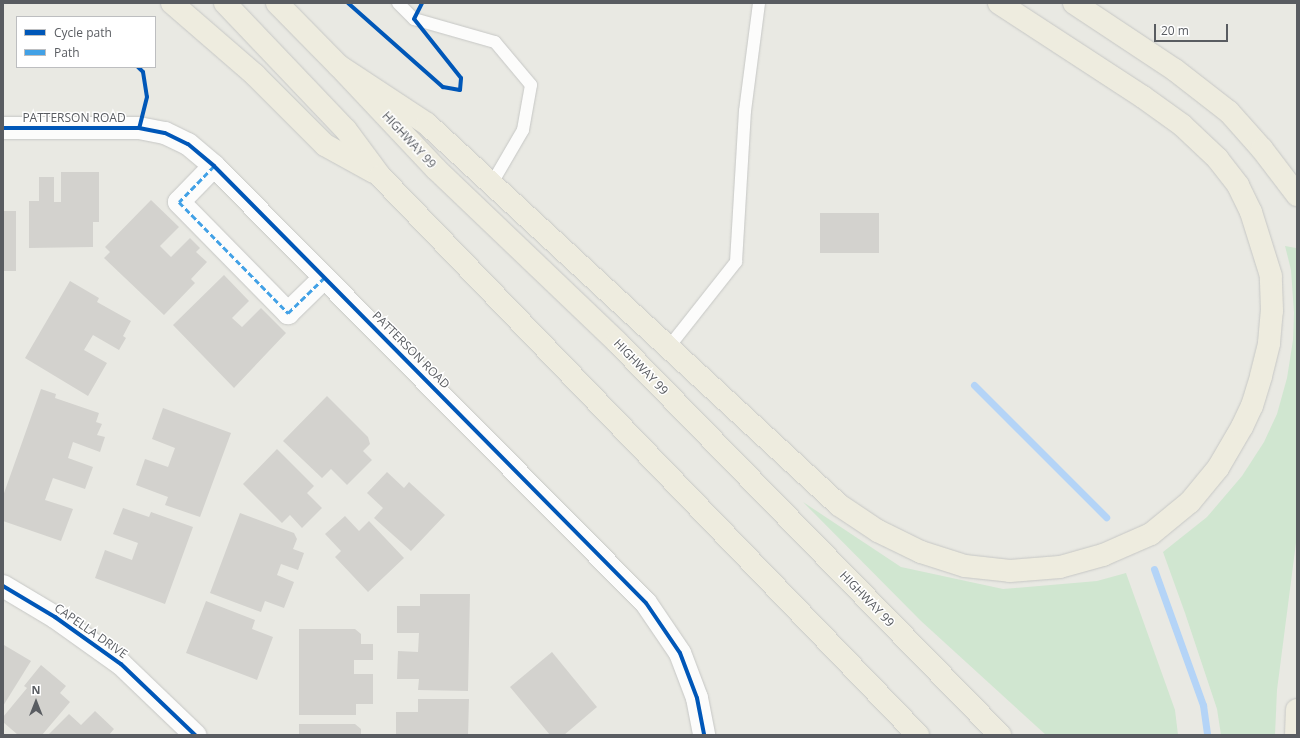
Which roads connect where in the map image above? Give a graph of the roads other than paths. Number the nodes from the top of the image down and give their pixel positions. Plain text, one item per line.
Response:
1 (172, 3) edge
2 (225, 3) edge
3 (277, 3) edge
4 (398, 3) edge
5 (759, 3) edge
6 (999, 3) edge
7 (1074, 3) edge
8 (339, 66) junction
9 (3, 128) edge
10 (214, 166) junction
11 (380, 176) junction
12 (491, 185) junction
13 (1297, 195) edge
14 (324, 278) junction
15 (668, 348) junction
16 (3, 586) edge
17 (892, 709) junction
18 (1297, 710) edge
19 (195, 735) edge
20 (704, 735) edge
21 (901, 735) edge
22 (918, 735) edge
23 (1000, 735) edge
24 (1296, 735) edge

1 - 11 highway
2 - 11 highway
3 - 8 highway, HIGHWAY 99
4 - 12 lane
5 - 15 lane
6 - 15 highway
7 - 13 highway
8 - 12 highway
8 - 23 highway, HIGHWAY 99
9 - 10 street, PATTERSON ROAD
10 - 14 street, PATTERSON ROAD
10 - 14 street
11 - 17 highway
12 - 15 highway
14 - 20 street, PATTERSON ROAD
16 - 19 street, CAPELLA DRIVE
17 - 21 highway
17 - 22 highway
18 - 24 highway

